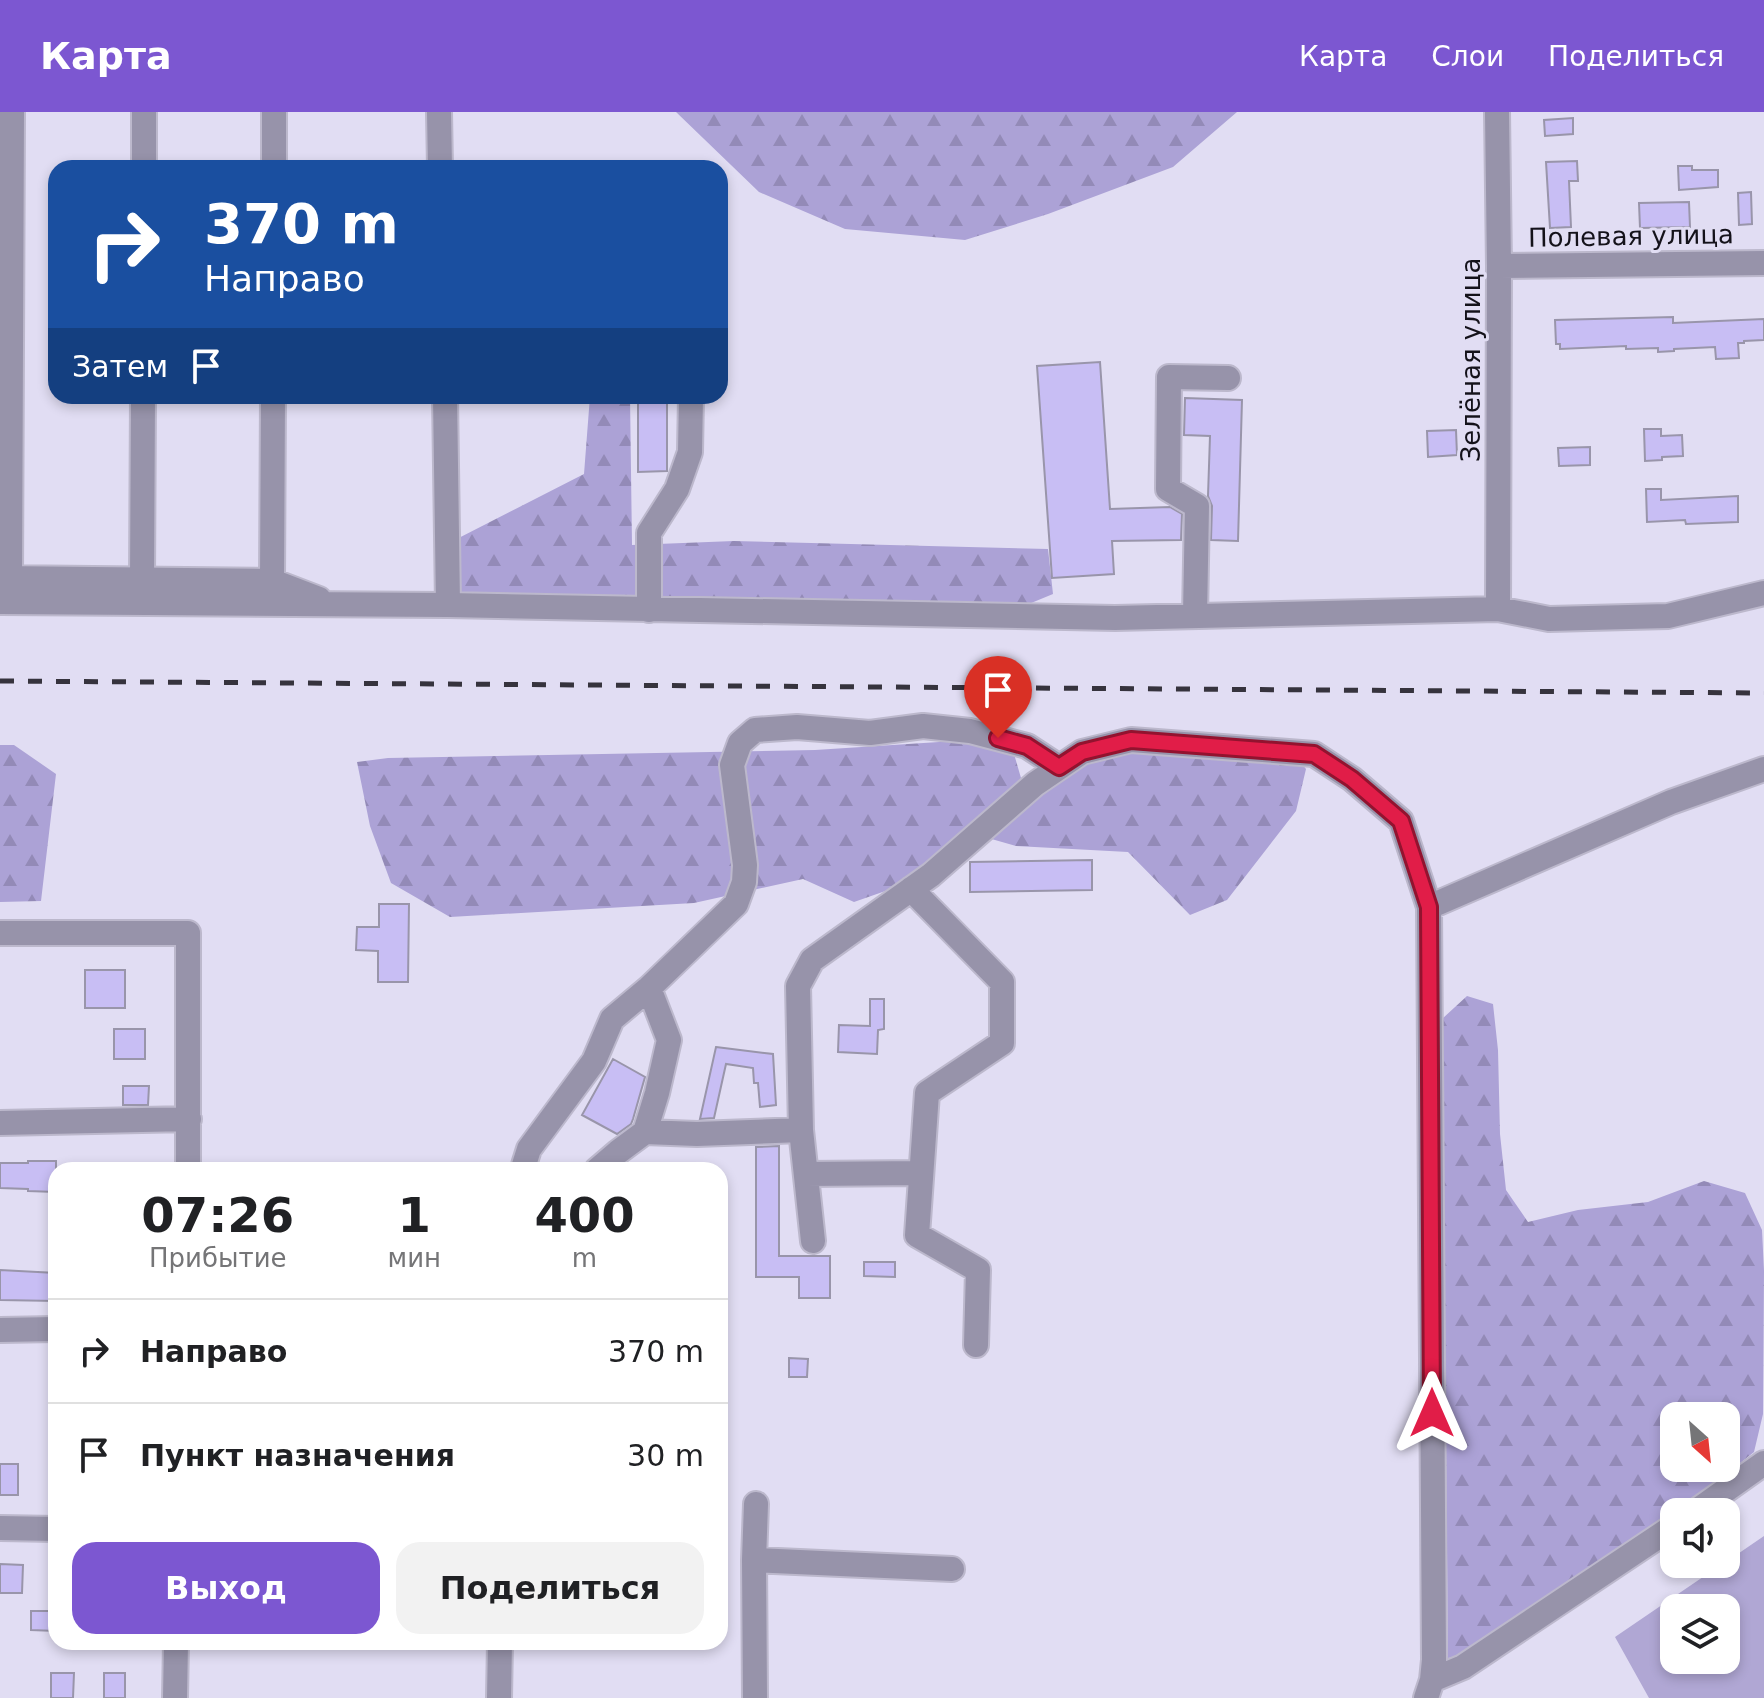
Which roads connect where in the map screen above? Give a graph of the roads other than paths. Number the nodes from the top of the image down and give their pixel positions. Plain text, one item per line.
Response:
1 (12, 112) edge
2 (144, 112) edge
3 (274, 112) edge
4 (439, 112) edge
5 (1497, 112) edge
6 (144, 160) edge
7 (274, 160) edge
8 (440, 160) edge
9 (1764, 263) edge
10 (1499, 266) junction
11 (1228, 378) dead end
12 (143, 404) edge
13 (273, 404) edge
14 (445, 404) edge
15 (691, 404) edge
16 (5, 578) edge
17 (142, 581) junction
18 (272, 581) junction
19 (1764, 593) edge
20 (0, 602) edge
21 (335, 605) junction
22 (448, 605) junction
23 (1498, 609) junction
24 (649, 610) junction
25 (1195, 616) junction
26 (1059, 767) junction
27 (1764, 769) edge
28 (911, 889) junction
29 (1429, 907) junction
30 (0, 933) edge
31 (649, 988) junction
32 (189, 1119) junction
33 (0, 1123) edge
34 (801, 1130) junction
35 (645, 1132) junction
36 (188, 1162) edge
37 (525, 1162) edge
38 (606, 1162) edge
39 (921, 1173) junction
40 (806, 1174) junction
41 (813, 1241) dead end
42 (48, 1329) edge
43 (0, 1330) edge
44 (976, 1345) dead end
45 (1764, 1463) edge
46 (1715, 1498) edge
47 (756, 1504) dead end
48 (0, 1528) edge
49 (48, 1529) edge
50 (1660, 1535) edge
51 (754, 1560) junction
52 (952, 1569) dead end
53 (176, 1650) edge
54 (500, 1650) edge
55 (1429, 1689) edge
56 (175, 1698) edge
57 (499, 1698) edge
58 (755, 1698) edge

1 - 16 street
2 - 6 street
3 - 7 street
4 - 8 street
5 - 10 street, Зелёная улица
9 - 10 street, Полевая улица
10 - 23 street, Зелёная улица
11 - 25 street
12 - 17 street
13 - 18 street
14 - 22 street
15 - 24 street
16 - 17 street
17 - 18 street
18 - 21 street
19 - 23 street
20 - 21 street
21 - 22 street
22 - 24 street
23 - 25 street
24 - 25 street
26 - 28 street
26 - 29 street
26 - 31 street
27 - 29 street
28 - 34 street
28 - 39 street
29 - 55 street
30 - 32 street
31 - 35 street
31 - 37 street
32 - 33 street
32 - 36 street
34 - 35 street
34 - 40 street
35 - 38 street
39 - 40 street
39 - 44 street
40 - 41 street
42 - 43 street
45 - 46 street
47 - 51 street
48 - 49 street
50 - 55 street
51 - 52 street
51 - 58 street
53 - 56 street
54 - 57 street

